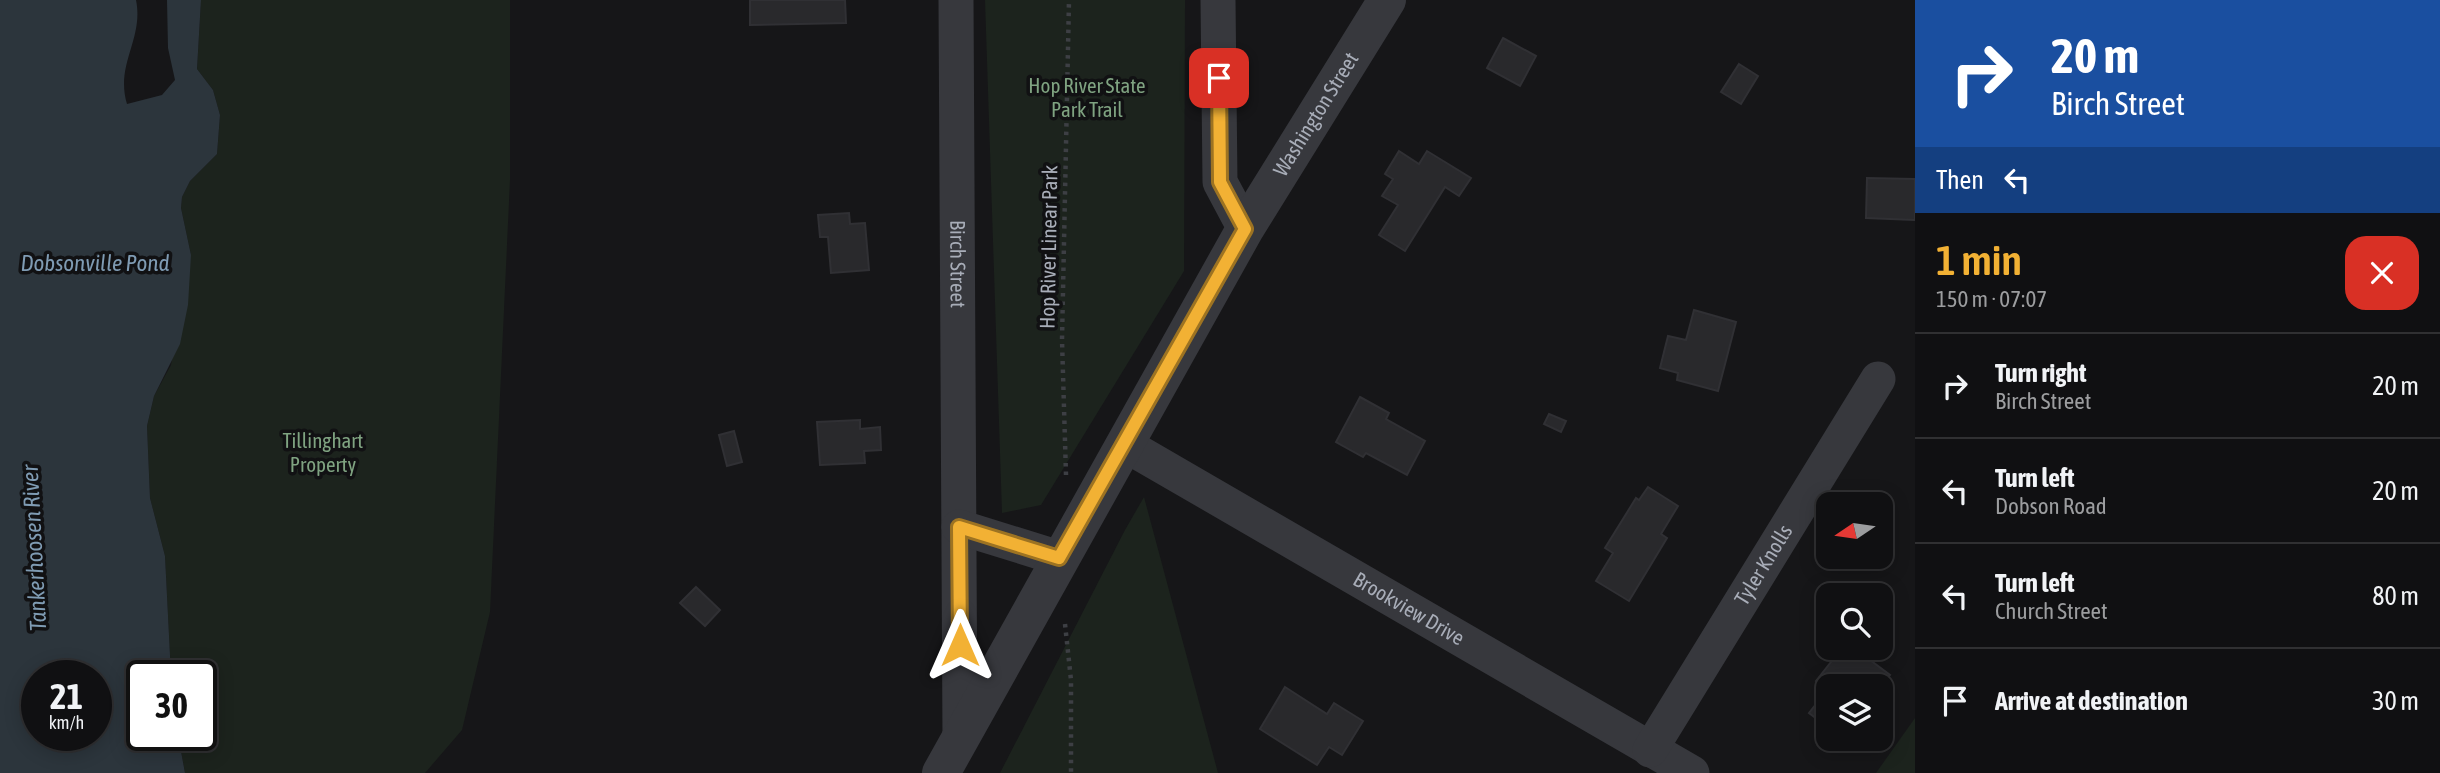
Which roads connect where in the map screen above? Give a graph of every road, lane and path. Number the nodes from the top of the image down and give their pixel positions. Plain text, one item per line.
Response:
1 (956, 0) edge
2 (1069, 0) edge
3 (1218, 0) edge
4 (1387, 0) edge
5 (1245, 229) junction
6 (1878, 379) dead end
7 (1124, 443) junction
8 (1067, 482) dead end
9 (959, 527) junction
10 (1059, 558) junction
11 (1065, 619) dead end
12 (960, 739) junction
13 (1650, 750) junction
14 (941, 773) edge
15 (1070, 773) edge
16 (1692, 773) edge

1 - 9 street, Birch Street
2 - 8 path, Hop River Linear Park
3 - 5 street
4 - 5 street, Washington Street
5 - 7 street, Washington Street
6 - 13 street, Tyler Knolls
7 - 10 street, Washington Street
7 - 13 street, Brookview Drive
9 - 10 street
9 - 12 street, Birch Street
10 - 12 street, Washington Street
11 - 15 path
12 - 14 street, Washington Street
13 - 16 street, Brookview Drive

